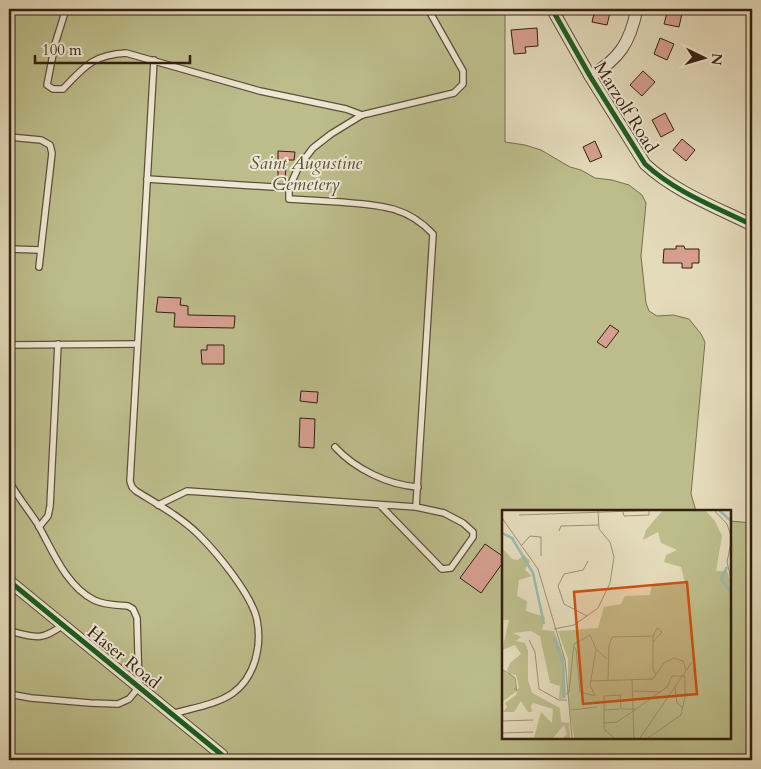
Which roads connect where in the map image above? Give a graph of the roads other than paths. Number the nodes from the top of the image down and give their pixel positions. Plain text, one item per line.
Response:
1 (66, 9) edge
2 (428, 9) edge
3 (552, 9) edge
4 (637, 9) edge
5 (154, 60) junction
6 (590, 76) junction
7 (362, 115) junction
8 (9, 137) edge
9 (146, 179) junction
10 (289, 188) junction
11 (752, 225) edge
12 (9, 249) edge
13 (40, 250) junction
14 (39, 267) dead end
15 (58, 344) junction
16 (137, 344) junction
17 (9, 345) edge
18 (335, 447) dead end
19 (9, 481) edge
20 (418, 486) junction
21 (380, 504) junction
22 (158, 505) junction
23 (416, 507) junction
24 (39, 527) junction
25 (9, 581) edge
26 (63, 625) junction
27 (9, 631) edge
28 (139, 687) junction
29 (9, 694) edge
30 (172, 714) junction
31 (222, 755) dead end

1 - 5 lane
2 - 7 lane
3 - 6 street, Marzolf Road
4 - 6 street
5 - 7 lane
5 - 9 lane
6 - 11 street, Marzolf Road
7 - 10 lane
8 - 13 lane
9 - 10 lane
9 - 16 lane
10 - 20 lane
12 - 13 lane
13 - 14 lane
15 - 16 lane
15 - 17 lane
15 - 24 lane
16 - 22 lane
18 - 20 lane
19 - 24 lane
20 - 23 lane
21 - 22 lane
21 - 23 lane
21 - 23 lane
22 - 30 lane
24 - 28 lane
25 - 26 street, Haser Road
26 - 27 lane
26 - 28 street, Haser Road
28 - 29 lane
28 - 30 street, Haser Road
30 - 31 street, Haser Road

